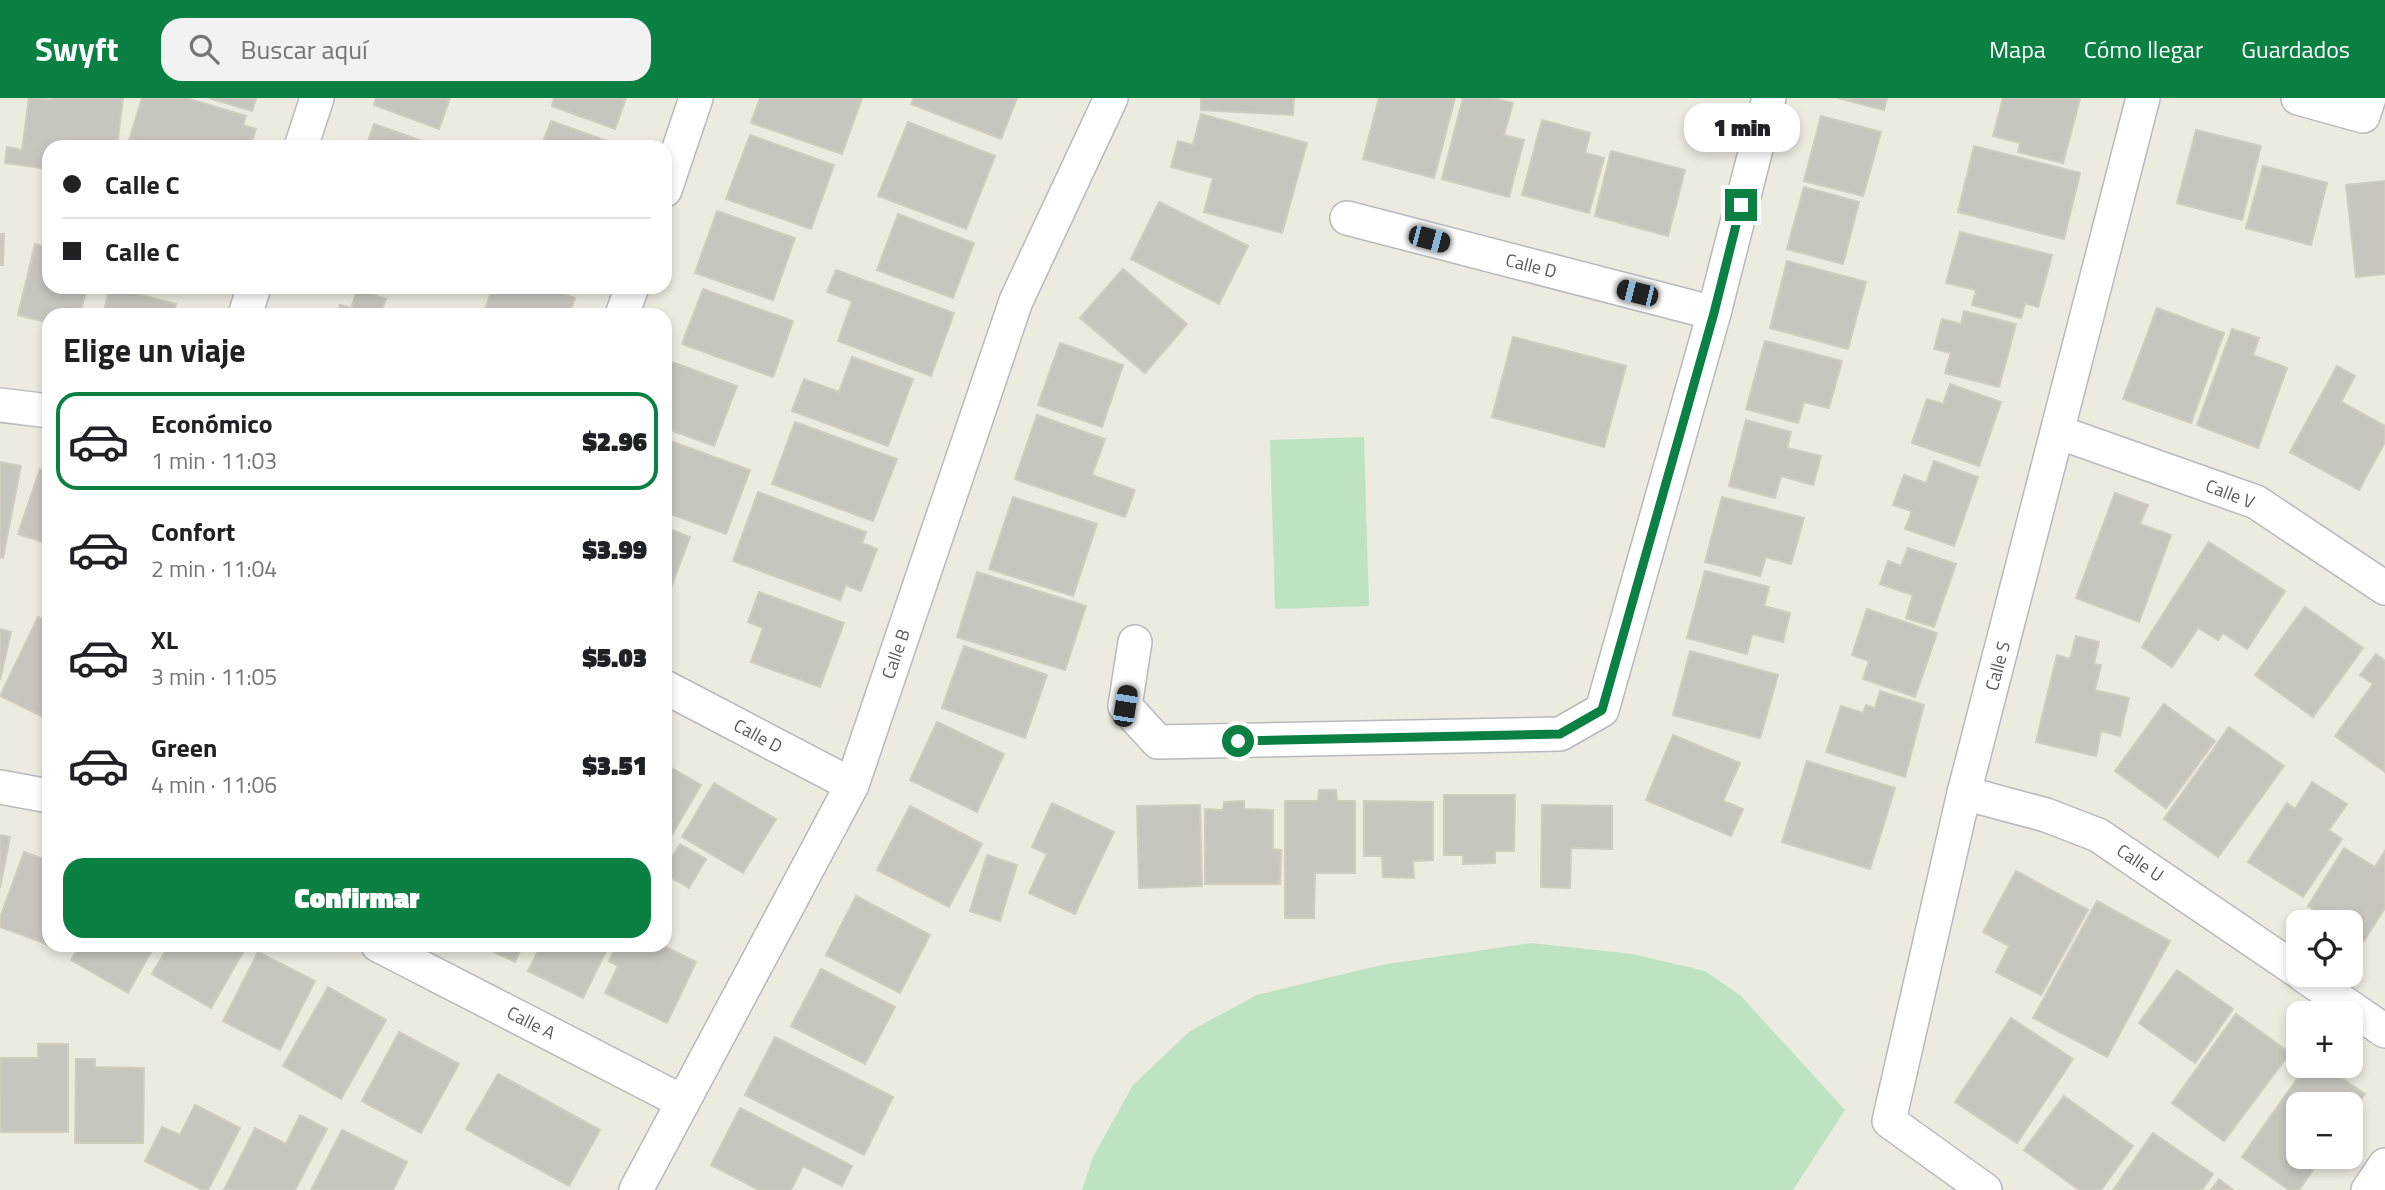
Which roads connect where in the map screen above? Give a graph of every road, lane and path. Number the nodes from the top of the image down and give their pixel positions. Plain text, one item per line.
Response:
1 (317, 98) edge
2 (696, 98) edge
3 (1111, 98) edge
4 (1769, 98) edge
5 (2143, 98) edge
6 (2298, 98) edge
7 (2369, 98) edge
8 (303, 140) edge
9 (672, 169) edge
10 (1347, 218) dead end
11 (1714, 313) junction
12 (0, 405) edge
13 (42, 410) edge
14 (2058, 432) junction
15 (2385, 588) edge
16 (1135, 642) dead end
17 (672, 691) edge
18 (852, 785) junction
19 (0, 787) edge
20 (1964, 793) junction
21 (42, 795) edge
22 (392, 952) edge
23 (2286, 963) edge
24 (2321, 987) edge
25 (2385, 1031) edge
26 (684, 1102) junction
27 (2385, 1165) edge
28 (636, 1190) edge
29 (1985, 1190) edge
30 (2368, 1190) edge

1 - 8 street
2 - 9 street
3 - 18 street, Calle B
4 - 11 street
5 - 14 street, Calle S
6 - 7 street
10 - 11 street, Calle D
11 - 16 street
12 - 13 street
14 - 15 street, Calle V
14 - 20 street, Calle S
17 - 18 street, Calle D
18 - 26 street, Calle B
19 - 21 street
20 - 23 street, Calle U
20 - 29 street, Calle S
22 - 26 street, Calle A
24 - 25 street
26 - 28 street, Calle B
27 - 30 street

